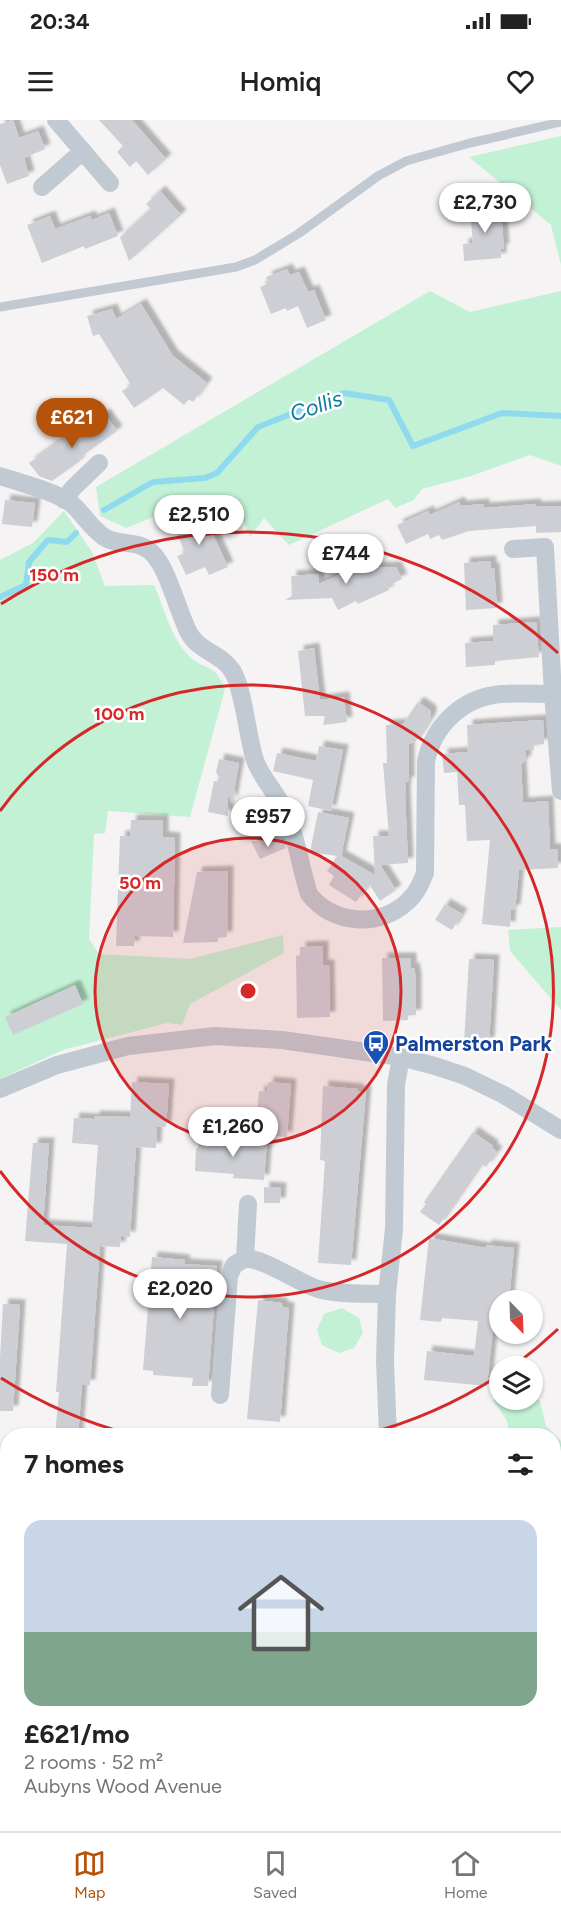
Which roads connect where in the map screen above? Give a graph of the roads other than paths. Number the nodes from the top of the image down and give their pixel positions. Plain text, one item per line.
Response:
1 (56, 120) edge
2 (561, 122) edge
3 (83, 152) junction
4 (110, 183) dead end
5 (42, 188) dead end
6 (0, 308) edge
7 (99, 463) dead end
8 (0, 476) edge
9 (64, 500) junction
10 (553, 547) edge
11 (513, 549) dead end
12 (553, 694) junction
13 (561, 791) edge
14 (401, 1056) junction
15 (0, 1089) edge
16 (554, 1125) edge
17 (248, 1203) dead end
18 (245, 1259) junction
19 (387, 1294) junction
20 (220, 1395) dead end
21 (388, 1428) edge

1 - 3 street
2 - 6 lane
3 - 4 street
3 - 5 street
7 - 9 street
8 - 9 street
9 - 12 street
10 - 11 street
10 - 12 street
12 - 13 street
14 - 15 street
14 - 16 street
14 - 19 street
17 - 18 street
18 - 19 street
18 - 20 street
19 - 21 street

